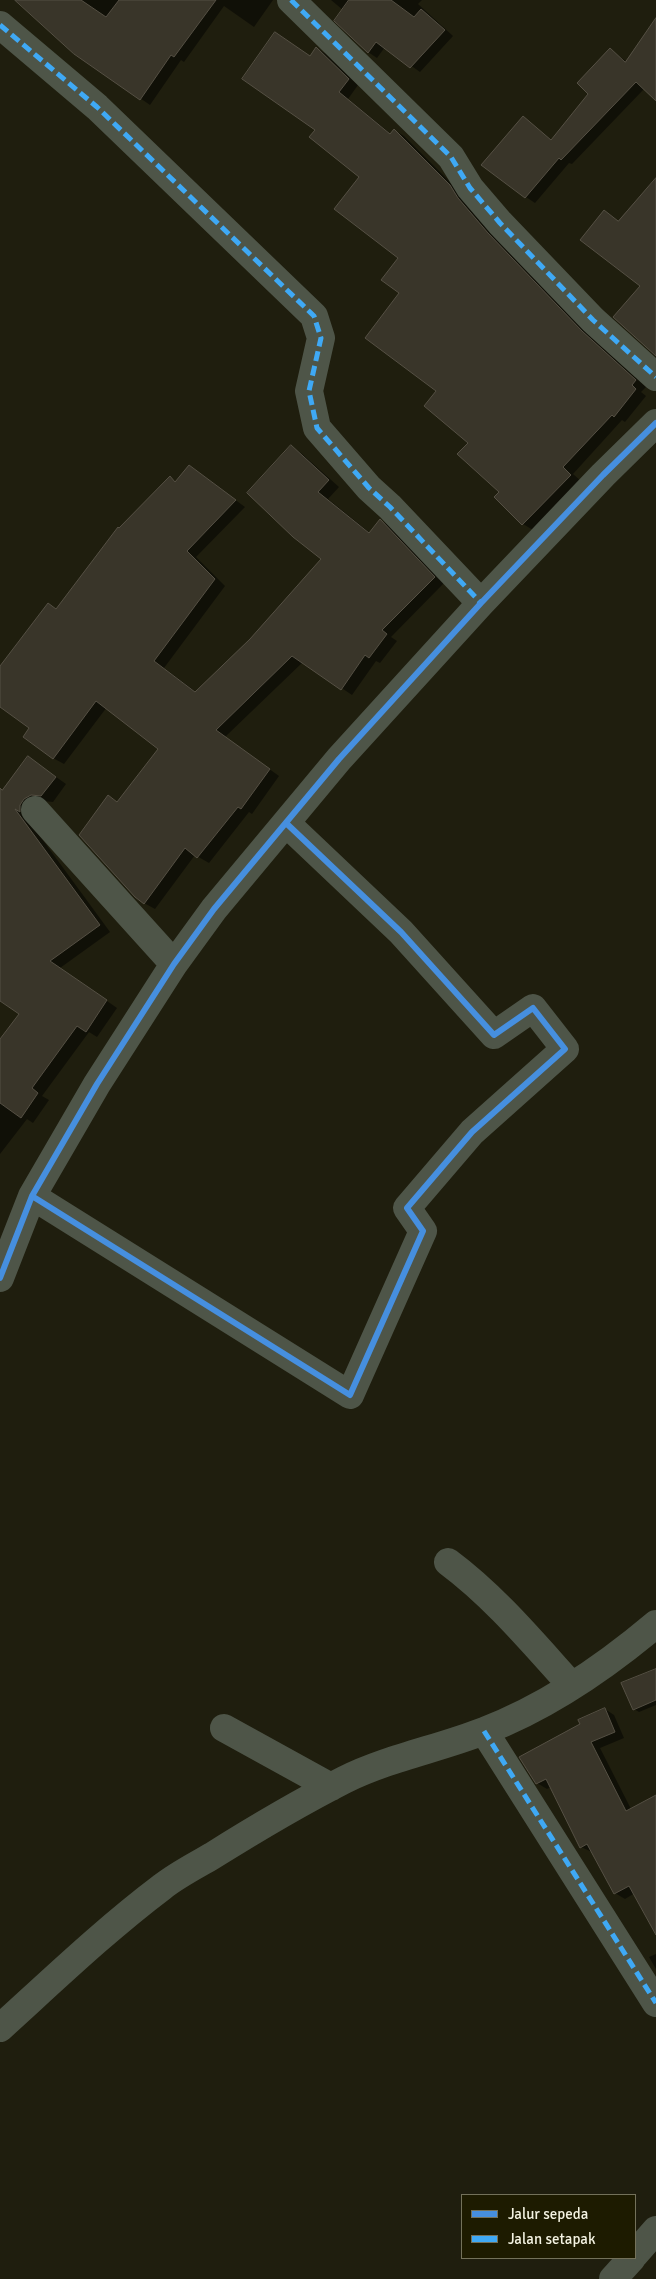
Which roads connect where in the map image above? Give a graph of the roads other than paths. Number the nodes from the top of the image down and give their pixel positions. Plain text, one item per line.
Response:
1 (291, 0) edge
2 (0, 25) edge
3 (656, 377) edge
4 (656, 423) edge
5 (481, 603) junction
6 (35, 810) dead end
7 (286, 823) junction
8 (174, 964) junction
9 (32, 1196) junction
10 (0, 1278) edge
11 (448, 1562) dead end
12 (656, 1624) edge
13 (572, 1686) junction
14 (224, 1728) dead end
15 (484, 1731) junction
16 (331, 1787) junction
17 (656, 2003) edge
18 (0, 2028) edge
19 (656, 2230) edge
20 (636, 2253) edge
21 (631, 2259) edge
22 (613, 2279) edge

1 - 3 street
2 - 5 street
4 - 5 street
5 - 7 street
6 - 8 street
7 - 8 street
7 - 9 street
8 - 9 street
9 - 10 street
11 - 13 street
12 - 13 street
13 - 15 street
14 - 16 street
15 - 16 street
15 - 17 street
16 - 18 street
19 - 20 street
21 - 22 street

